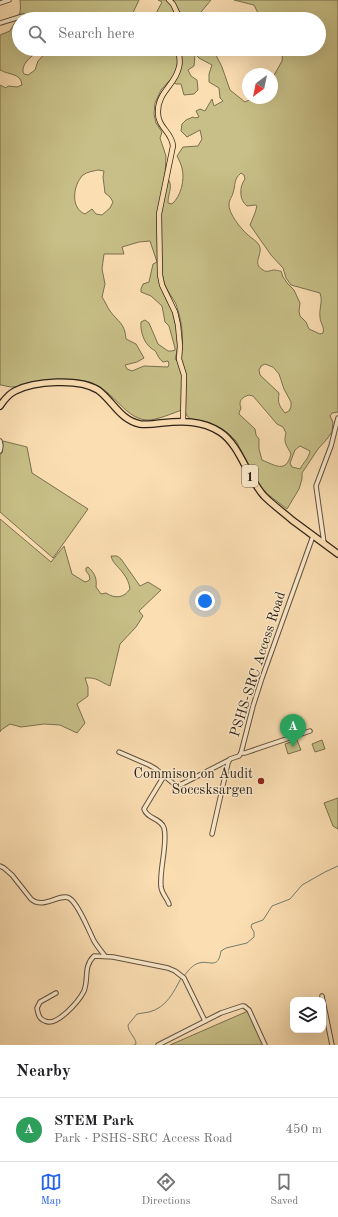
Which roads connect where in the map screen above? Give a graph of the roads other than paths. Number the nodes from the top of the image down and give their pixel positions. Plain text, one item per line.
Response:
1 (9, 0) edge
2 (169, 0) edge
3 (0, 3) edge
4 (177, 12) edge
5 (12, 19) edge
6 (0, 23) edge
7 (179, 56) edge
8 (0, 406) edge
9 (338, 418) edge
10 (183, 421) junction
11 (0, 440) edge
12 (0, 451) edge
13 (313, 536) junction
14 (324, 544) junction
15 (338, 554) edge
16 (310, 731) dead end
17 (120, 752) dead end
18 (241, 753) junction
19 (229, 760) junction
20 (164, 776) junction
21 (212, 834) dead end
22 (0, 866) edge
23 (169, 904) dead end
24 (105, 956) junction
25 (56, 992) dead end
26 (322, 996) dead end
27 (204, 1021) junction
28 (158, 1045) edge
29 (265, 1045) edge
30 (332, 1045) edge

1 - 3 street
2 - 4 main road
5 - 6 street
7 - 10 main road
8 - 10 highway, 1
9 - 14 street
10 - 13 highway, 1
11 - 12 street
13 - 14 highway, 1
13 - 18 street, PSHS-SRC Access Road
14 - 15 highway, 1
16 - 18 street, PSHS-SRC Access Road
17 - 20 street
18 - 19 street
19 - 20 street
19 - 21 street
20 - 23 street
22 - 24 street
24 - 25 street
24 - 27 street
26 - 30 street
27 - 28 street
27 - 29 street

